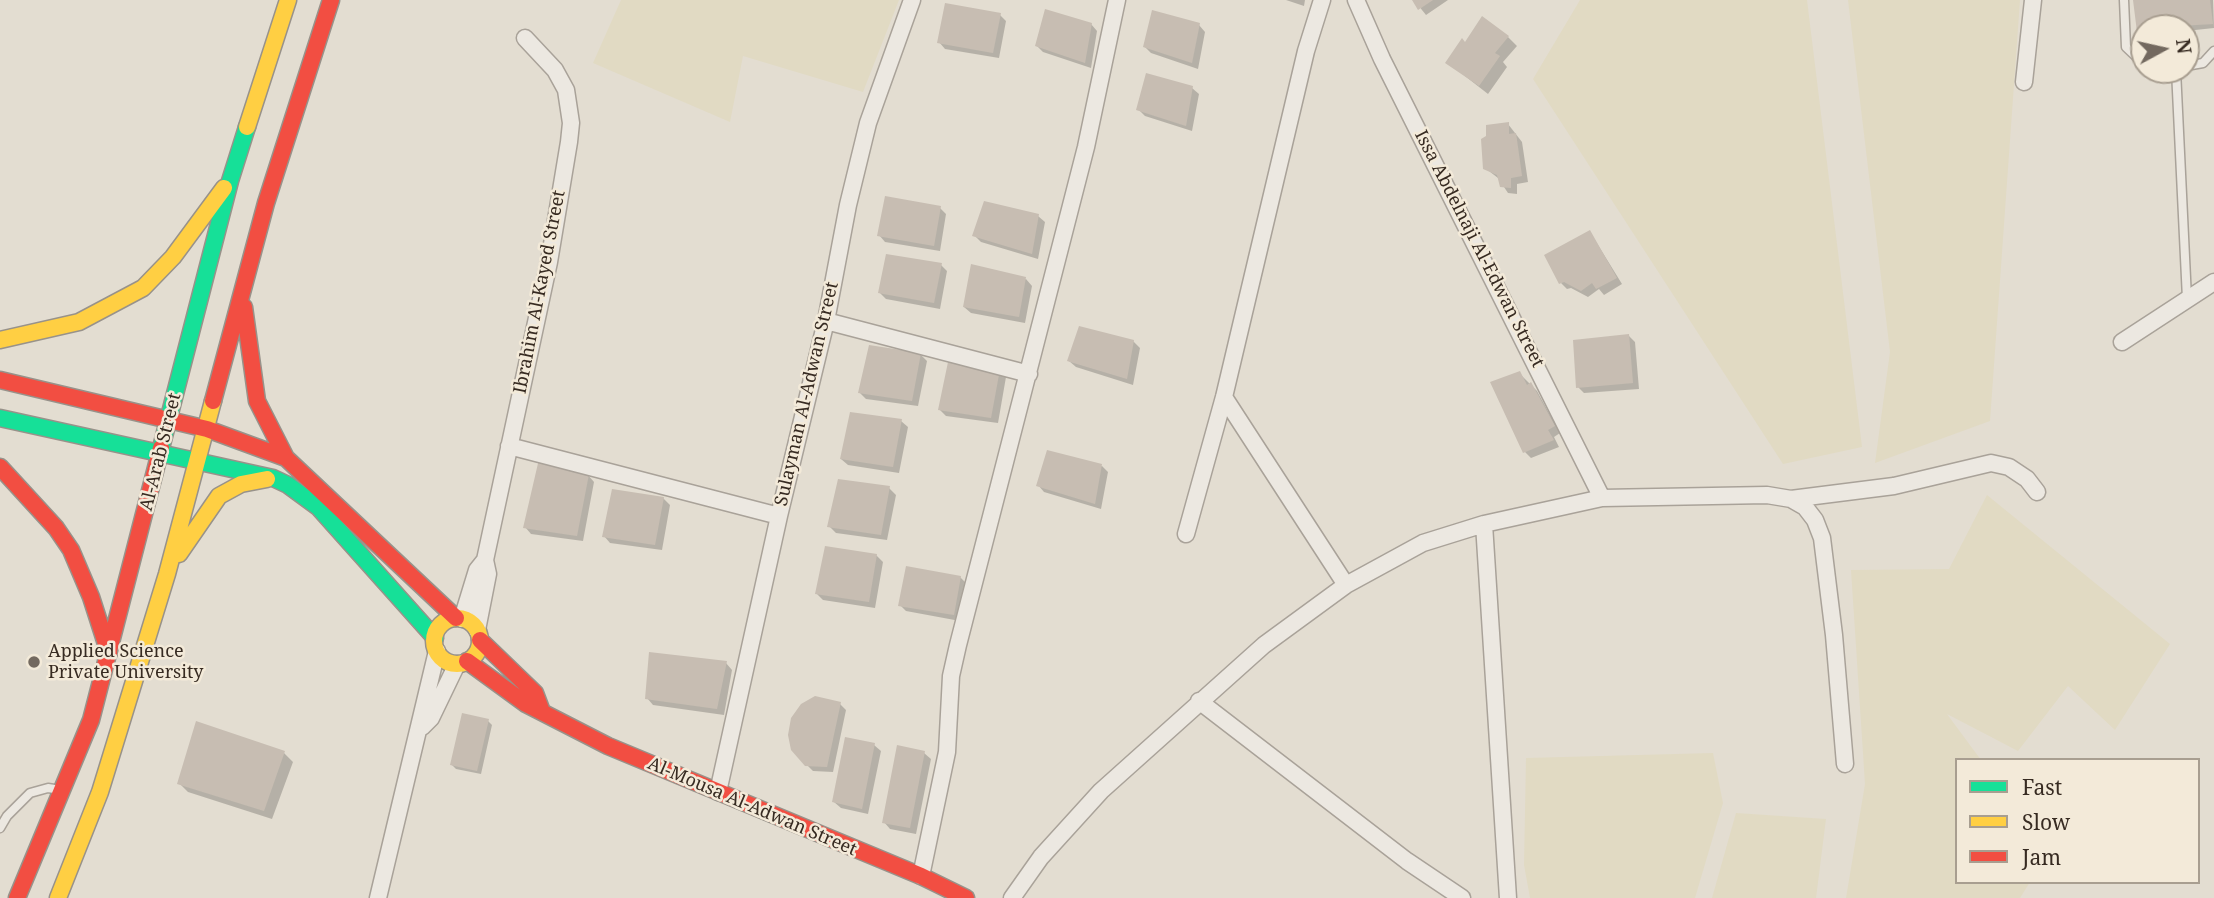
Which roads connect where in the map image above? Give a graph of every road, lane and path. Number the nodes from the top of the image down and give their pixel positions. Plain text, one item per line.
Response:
1 (288, 0) edge
2 (331, 0) edge
3 (912, 0) edge
4 (1117, 0) edge
5 (1322, 0) edge
6 (1356, 0) edge
7 (2033, 0) edge
8 (2124, 0) edge
9 (525, 38) dead end
10 (2130, 51) edge
11 (2214, 51) edge
12 (2200, 63) edge
13 (2024, 82) dead end
14 (2177, 84) edge
15 (230, 181) junction
16 (2214, 282) edge
17 (243, 297) junction
18 (2187, 299) junction
19 (826, 321) junction
20 (0, 340) edge
21 (2122, 342) dead end
22 (1029, 374) junction
23 (0, 380) edge
24 (1224, 397) junction
25 (0, 418) edge
26 (169, 420) junction
27 (207, 429) junction
28 (509, 446) junction
29 (160, 454) junction
30 (286, 458) junction
31 (197, 461) junction
32 (0, 467) edge
33 (273, 478) junction
34 (2037, 492) dead end
35 (1602, 498) junction
36 (1791, 499) junction
37 (779, 516) junction
38 (1485, 524) junction
39 (1186, 534) dead end
40 (485, 560) junction
41 (167, 574) junction
42 (1346, 585) junction
43 (459, 619) junction
44 (478, 635) junction
45 (436, 645) junction
46 (109, 653) junction
47 (462, 663) junction
48 (1199, 701) junction
49 (541, 709) junction
50 (421, 729) junction
51 (1845, 764) dead end
52 (64, 790) junction
53 (718, 792) junction
54 (0, 828) edge
55 (921, 876) junction
56 (17, 898) edge
57 (58, 898) edge
58 (378, 898) edge
59 (966, 898) edge
60 (1012, 898) edge
61 (1462, 898) edge
62 (1508, 898) edge

1 - 15 main road, Al-Arab Street
2 - 17 main road, Al-Arab Street
3 - 19 street, Sulayman Al-Adwan Street
4 - 22 street
5 - 24 street
6 - 35 street, Issa Abdelnaji Al-Edwan Street
7 - 13 street
8 - 10 lane
9 - 28 street, Ibrahim Al-Kayed Street
11 - 12 lane
14 - 18 lane
15 - 20 main road
15 - 26 main road, Al-Arab Street
16 - 18 street
17 - 27 main road, Al-Arab Street
17 - 30 main road
18 - 21 street
19 - 22 street
19 - 37 street, Sulayman Al-Adwan Street
22 - 55 street
23 - 26 main road
24 - 39 street
24 - 42 street
25 - 29 main road
26 - 27 main road
26 - 29 main road, Al-Arab Street
27 - 30 main road
27 - 31 main road, Al-Arab Street
28 - 37 street
28 - 40 street, Ibrahim Al-Kayed Street
29 - 31 main road
29 - 46 main road, Al-Arab Street
30 - 43 main road
31 - 33 main road
31 - 41 main road, Al-Arab Street
32 - 46 main road
33 - 41 main road
33 - 45 main road
34 - 36 street
35 - 36 street
35 - 38 street
36 - 51 street
37 - 53 street, Sulayman Al-Adwan Street
38 - 42 street
38 - 62 street
40 - 43 street, Ibrahim Al-Kayed Street
40 - 44 street, Ibrahim Al-Kayed Street
41 - 57 main road, Al-Arab Street
42 - 48 street
43 - 44 main road
43 - 45 main road
44 - 47 main road
44 - 49 main road, Al-Mousa Al-Adwan Street
45 - 47 main road
45 - 50 street
46 - 52 main road, Al-Arab Street
47 - 49 main road, Al-Mousa Al-Adwan Street
47 - 50 street
48 - 60 street
48 - 61 street
49 - 53 main road, Al-Mousa Al-Adwan Street
50 - 58 street
52 - 54 lane
52 - 56 main road, Al-Arab Street
53 - 55 main road, Al-Mousa Al-Adwan Street
55 - 59 main road, Al-Mousa Al-Adwan Street

